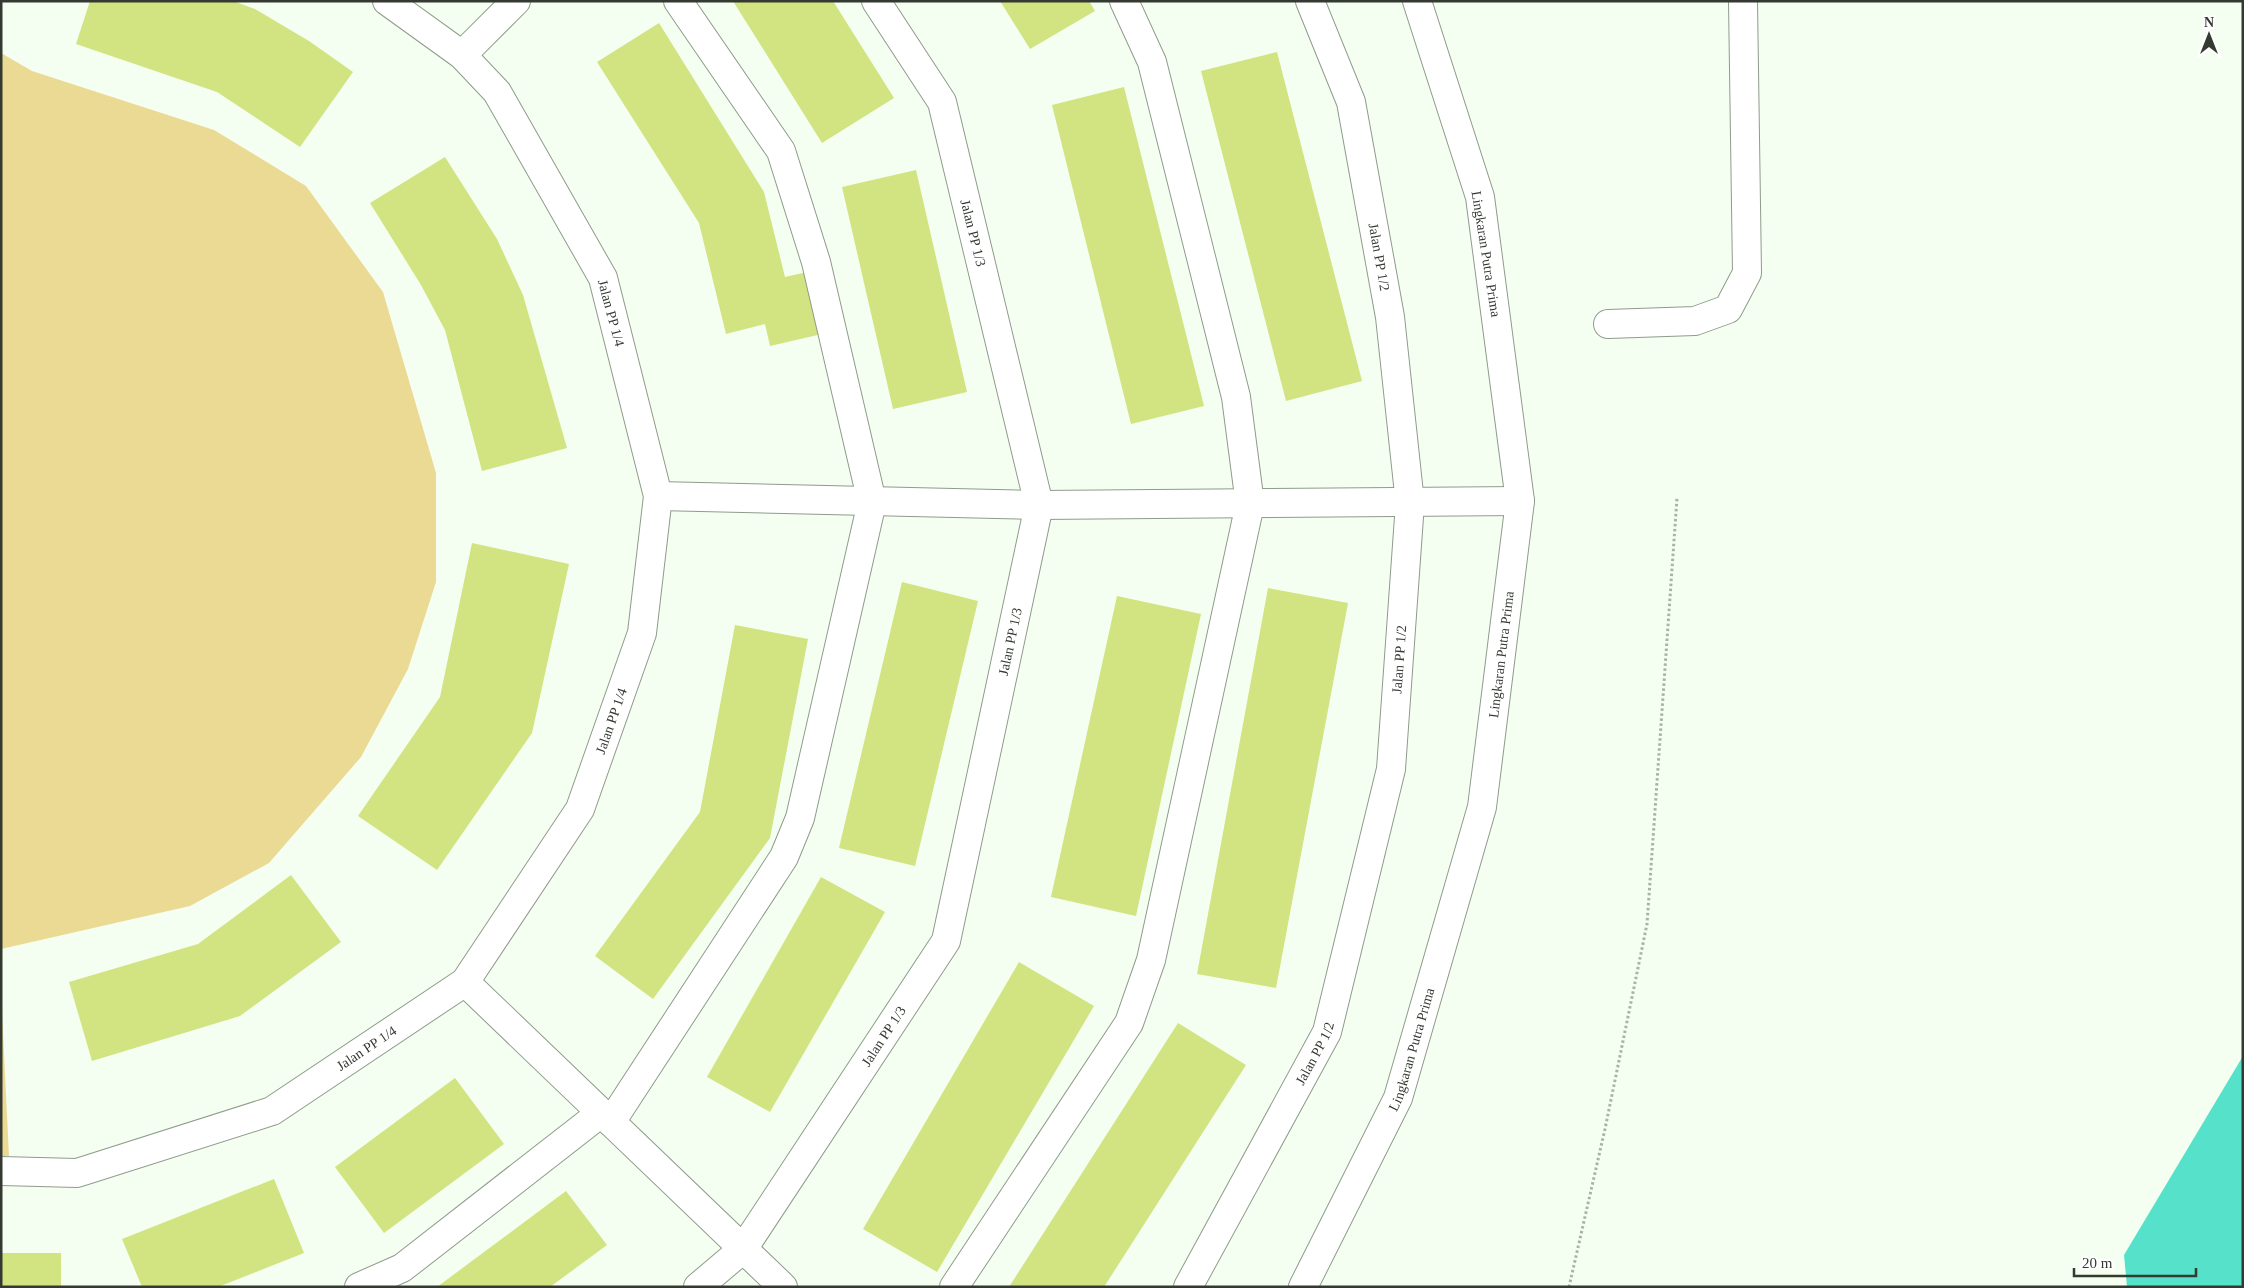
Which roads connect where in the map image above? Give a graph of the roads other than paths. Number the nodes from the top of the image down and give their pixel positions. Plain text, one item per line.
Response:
1 (387, 1) edge
2 (516, 1) edge
3 (678, 1) edge
4 (876, 1) edge
5 (1124, 1) edge
6 (1310, 1) edge
7 (1417, 1) edge
8 (1743, 1) edge
9 (462, 55) junction
10 (1608, 324) dead end
11 (658, 496) junction
12 (1520, 501) junction
13 (872, 502) junction
14 (1410, 503) junction
15 (1250, 504) junction
16 (1039, 505) junction
17 (465, 982) junction
18 (606, 1117) junction
19 (1, 1171) edge
20 (743, 1249) junction
21 (359, 1287) edge
22 (698, 1287) edge
23 (783, 1287) edge
24 (954, 1287) edge
25 (1188, 1287) edge
26 (1303, 1287) edge

1 - 9 street, Jalan PP 1/4
2 - 9 street
3 - 13 street
4 - 16 street, Jalan PP 1/3
5 - 15 street
6 - 14 street, Jalan PP 1/2
7 - 12 street, Lingkaran Putra Prima
8 - 10 street
9 - 11 street, Jalan PP 1/4
11 - 13 street
11 - 17 street, Jalan PP 1/4
12 - 14 street
12 - 26 street, Lingkaran Putra Prima
13 - 16 street
13 - 18 street
14 - 15 street
14 - 25 street, Jalan PP 1/2
15 - 16 street
15 - 24 street
16 - 20 street, Jalan PP 1/3
17 - 18 street
17 - 19 street, Jalan PP 1/4
18 - 20 street
18 - 21 street
20 - 22 street, Jalan PP 1/3
20 - 23 street

